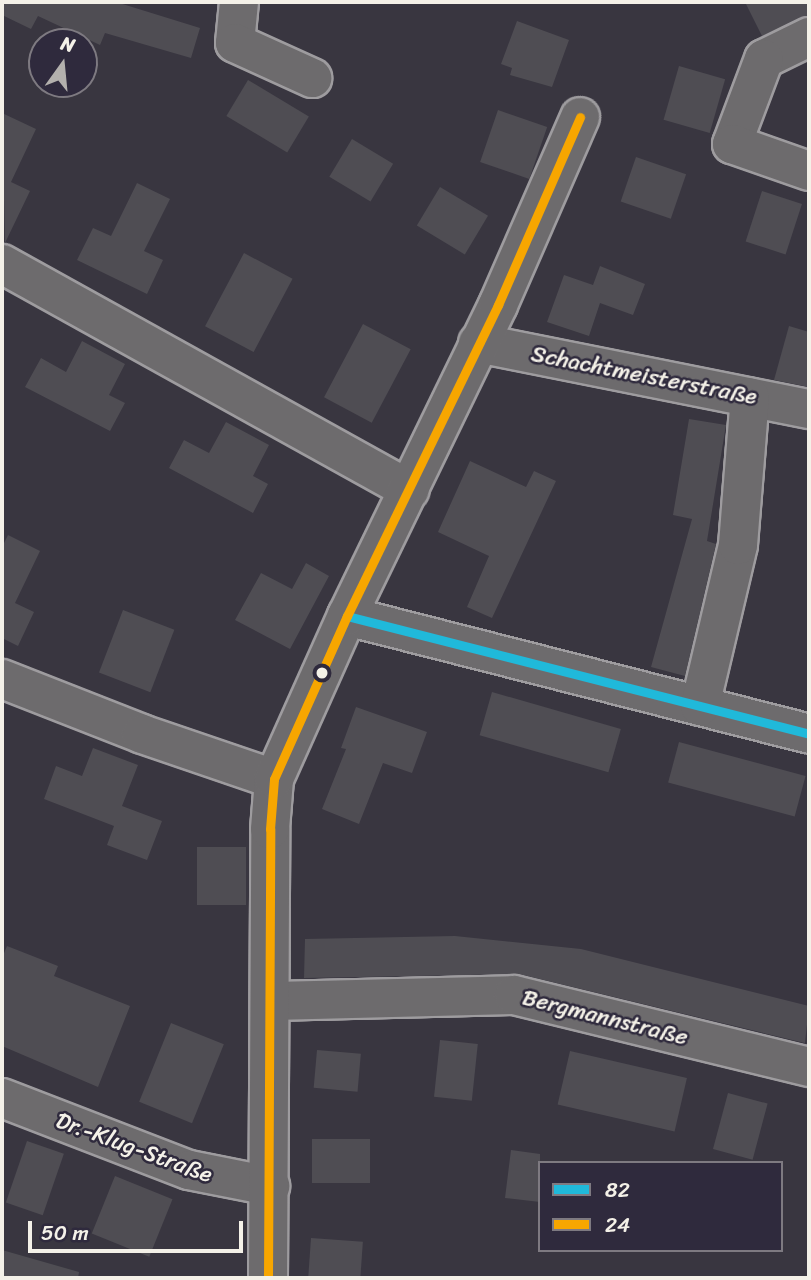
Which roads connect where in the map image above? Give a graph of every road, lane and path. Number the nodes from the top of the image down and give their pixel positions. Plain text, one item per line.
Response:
1 (239, 2) edge
2 (809, 37) edge
3 (312, 78) dead end
4 (580, 117) dead end
5 (809, 171) edge
6 (2, 264) edge
7 (478, 343) junction
8 (750, 397) junction
9 (809, 409) edge
10 (408, 490) junction
11 (347, 616) junction
12 (2, 679) edge
13 (700, 706) junction
14 (809, 734) edge
15 (274, 779) junction
16 (272, 1001) junction
17 (809, 1067) edge
18 (2, 1098) edge
19 (270, 1186) junction
20 (268, 1278) edge

1 - 3 street
2 - 5 street
4 - 7 street
6 - 10 street
7 - 8 street, Schachtmeisterstraße
7 - 10 street
8 - 9 street, Schachtmeisterstraße
8 - 13 street
10 - 11 street
11 - 13 street
11 - 15 street
12 - 15 street
13 - 14 street
15 - 16 street
16 - 17 street, Bergmannstraße
16 - 19 street
18 - 19 street, Dr.-Klug-Straße
19 - 20 street

